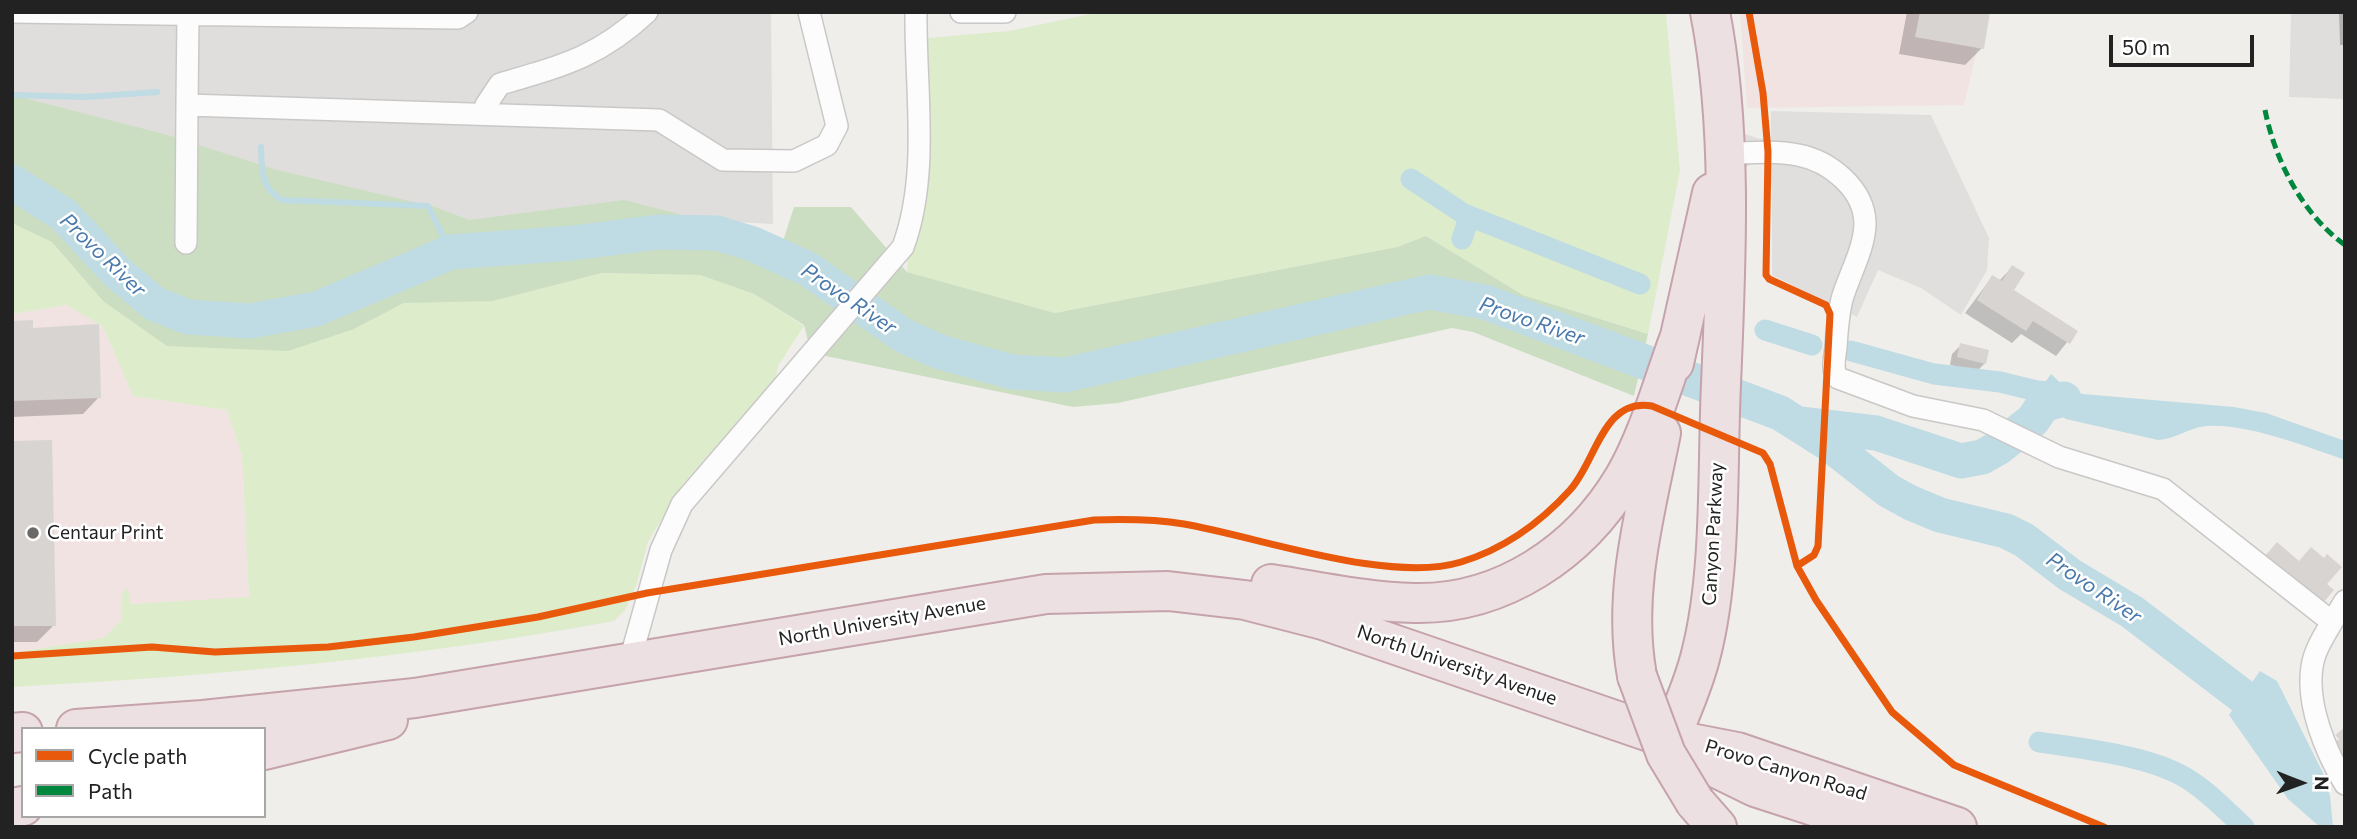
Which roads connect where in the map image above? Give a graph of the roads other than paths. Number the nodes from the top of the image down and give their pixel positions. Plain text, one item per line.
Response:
1 (12, 12) edge
2 (467, 12) edge
3 (647, 12) edge
4 (809, 12) edge
5 (916, 12) edge
6 (961, 12) edge
7 (1005, 12) edge
8 (1710, 12) edge
9 (94, 13) edge
10 (224, 14) edge
11 (188, 15) junction
12 (378, 15) edge
13 (187, 105) junction
14 (485, 114) junction
15 (1723, 154) junction
16 (186, 243) dead end
17 (1657, 422) junction
18 (1168, 591) junction
19 (2345, 601) edge
20 (2332, 622) junction
21 (629, 664) junction
22 (474, 690) junction
23 (99, 727) edge
24 (1670, 739) junction
25 (266, 750) edge
26 (2345, 783) edge
27 (1706, 814) edge
28 (1878, 827) edge
29 (1957, 827) edge

1 - 9 street
2 - 12 street
3 - 14 street
4 - 14 street
5 - 21 street
6 - 7 street
8 - 15 highway, Canyon Parkway
9 - 11 street
10 - 11 street
10 - 12 street
11 - 13 street
13 - 14 street
13 - 16 street
15 - 17 highway, Canyon Parkway
15 - 20 street
15 - 24 highway, Canyon Parkway
17 - 18 highway
17 - 27 highway, bridge
18 - 21 highway, North University Avenue
18 - 24 highway, North University Avenue
19 - 20 street
20 - 26 street
21 - 22 highway, North University Avenue
22 - 23 highway, North University Avenue
22 - 25 highway
24 - 28 highway, Provo Canyon Road
24 - 29 highway, Provo Canyon Road

